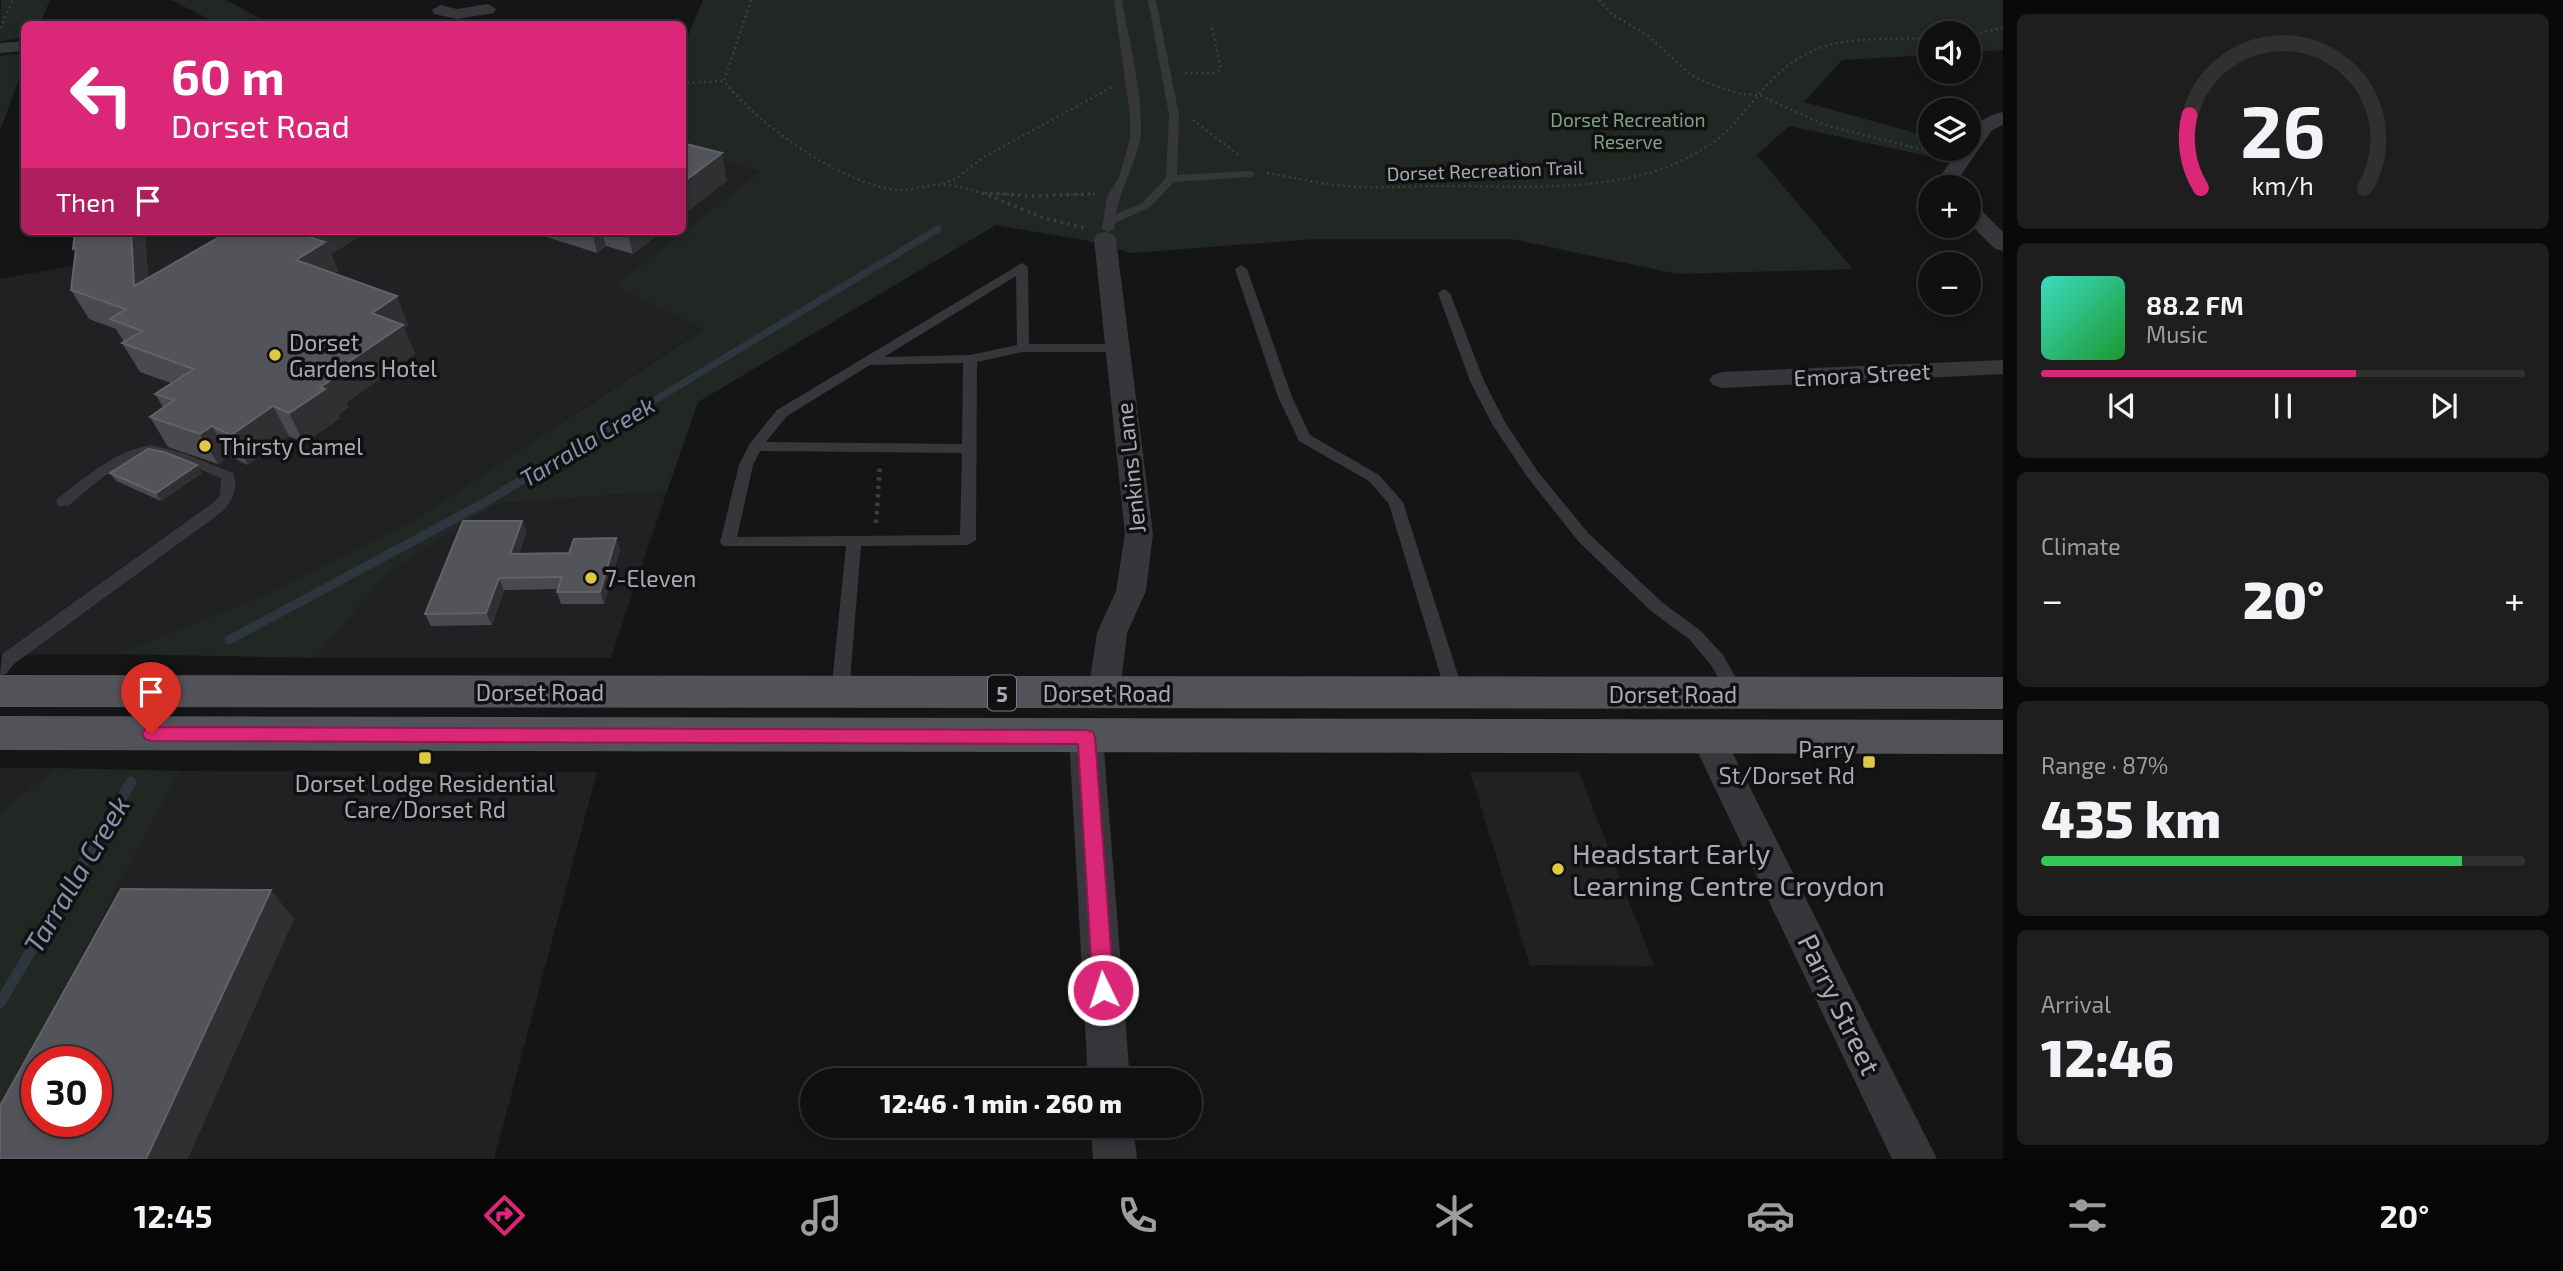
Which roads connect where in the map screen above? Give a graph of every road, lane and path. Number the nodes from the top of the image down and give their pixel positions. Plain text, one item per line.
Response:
1 (12, 0) edge
2 (751, 0) edge
3 (1118, 0) edge
4 (1152, 0) edge
5 (1600, 0) edge
6 (488, 9) dead end
7 (447, 16) edge
8 (1211, 24) dead end
9 (0, 28) edge
10 (2003, 28) edge
11 (1981, 32) edge
12 (1918, 39) edge
13 (21, 46) edge
14 (0, 48) edge
15 (1166, 72) junction
16 (1129, 79) junction
17 (724, 81) junction
18 (686, 83) edge
19 (1759, 95) junction
20 (1172, 103) junction
21 (2003, 118) edge
22 (1981, 132) edge
23 (1918, 149) edge
24 (1247, 160) dead end
25 (1962, 161) edge
26 (1254, 170) joint
27 (1951, 175) edge
28 (1171, 179) junction
29 (942, 185) junction
30 (977, 192) junction
31 (1113, 197) junction
32 (1981, 223) edge
33 (1107, 230) junction
34 (2003, 244) edge
35 (1241, 269) dead end
36 (1444, 293) dead end
37 (1023, 348) junction
38 (1117, 348) junction
39 (970, 359) junction
40 (868, 361) junction
41 (2003, 367) edge
42 (1722, 380) dead end
43 (755, 446) junction
44 (882, 448) junction
45 (970, 449) junction
46 (63, 502) dead end
47 (854, 541) junction
48 (874, 541) junction
49 (0, 668) edge
50 (0, 691) edge
51 (556, 692) junction
52 (1104, 692) junction
53 (841, 693) junction
54 (2003, 693) edge
55 (1455, 694) junction
56 (1736, 694) junction
57 (0, 733) edge
58 (541, 735) junction
59 (1707, 736) junction
60 (1086, 737) junction
61 (2003, 737) edge
62 (1108, 1068) edge
63 (1113, 1138) edge
64 (1115, 1159) edge
65 (1915, 1159) edge

1 - 9 path
2 - 17 path
3 - 16 lane
4 - 15 lane
5 - 19 path
6 - 7 street
8 - 15 path
10 - 11 path
12 - 19 path, Dorset Recreation Trail
13 - 14 street
15 - 20 lane
16 - 29 path
16 - 31 lane
17 - 18 path
17 - 29 path
19 - 23 path
19 - 26 path, Dorset Recreation Trail
20 - 24 path
20 - 28 lane
21 - 22 street
25 - 27 street
26 - 28 lane
28 - 33 lane
29 - 30 path
30 - 31 path
30 - 33 path
31 - 33 lane
32 - 34 street
33 - 38 street, Jenkins Lane
35 - 55 lane
36 - 56 lane
37 - 38 lane
37 - 39 lane
37 - 40 lane
38 - 52 street, Jenkins Lane
39 - 40 lane
39 - 45 lane
40 - 43 lane
41 - 42 street, Emora Street
43 - 44 lane
43 - 47 lane
44 - 45 lane
44 - 48 path
45 - 48 lane
46 - 49 lane
47 - 48 lane
47 - 53 lane
50 - 51 main road, Dorset Road / 5
51 - 53 main road, Dorset Road / 5
51 - 58 main road
52 - 53 main road, Dorset Road / 5
52 - 55 main road, Dorset Road / 5
52 - 60 main road
54 - 56 main road, Dorset Road / 5
55 - 56 main road, Dorset Road / 5
57 - 58 main road, Dorset Road / 5
58 - 60 main road, Dorset Road / 5
59 - 60 main road, Dorset Road / 5
59 - 61 main road, Dorset Road / 5
59 - 65 street, Parry Street
60 - 62 street
63 - 64 street

